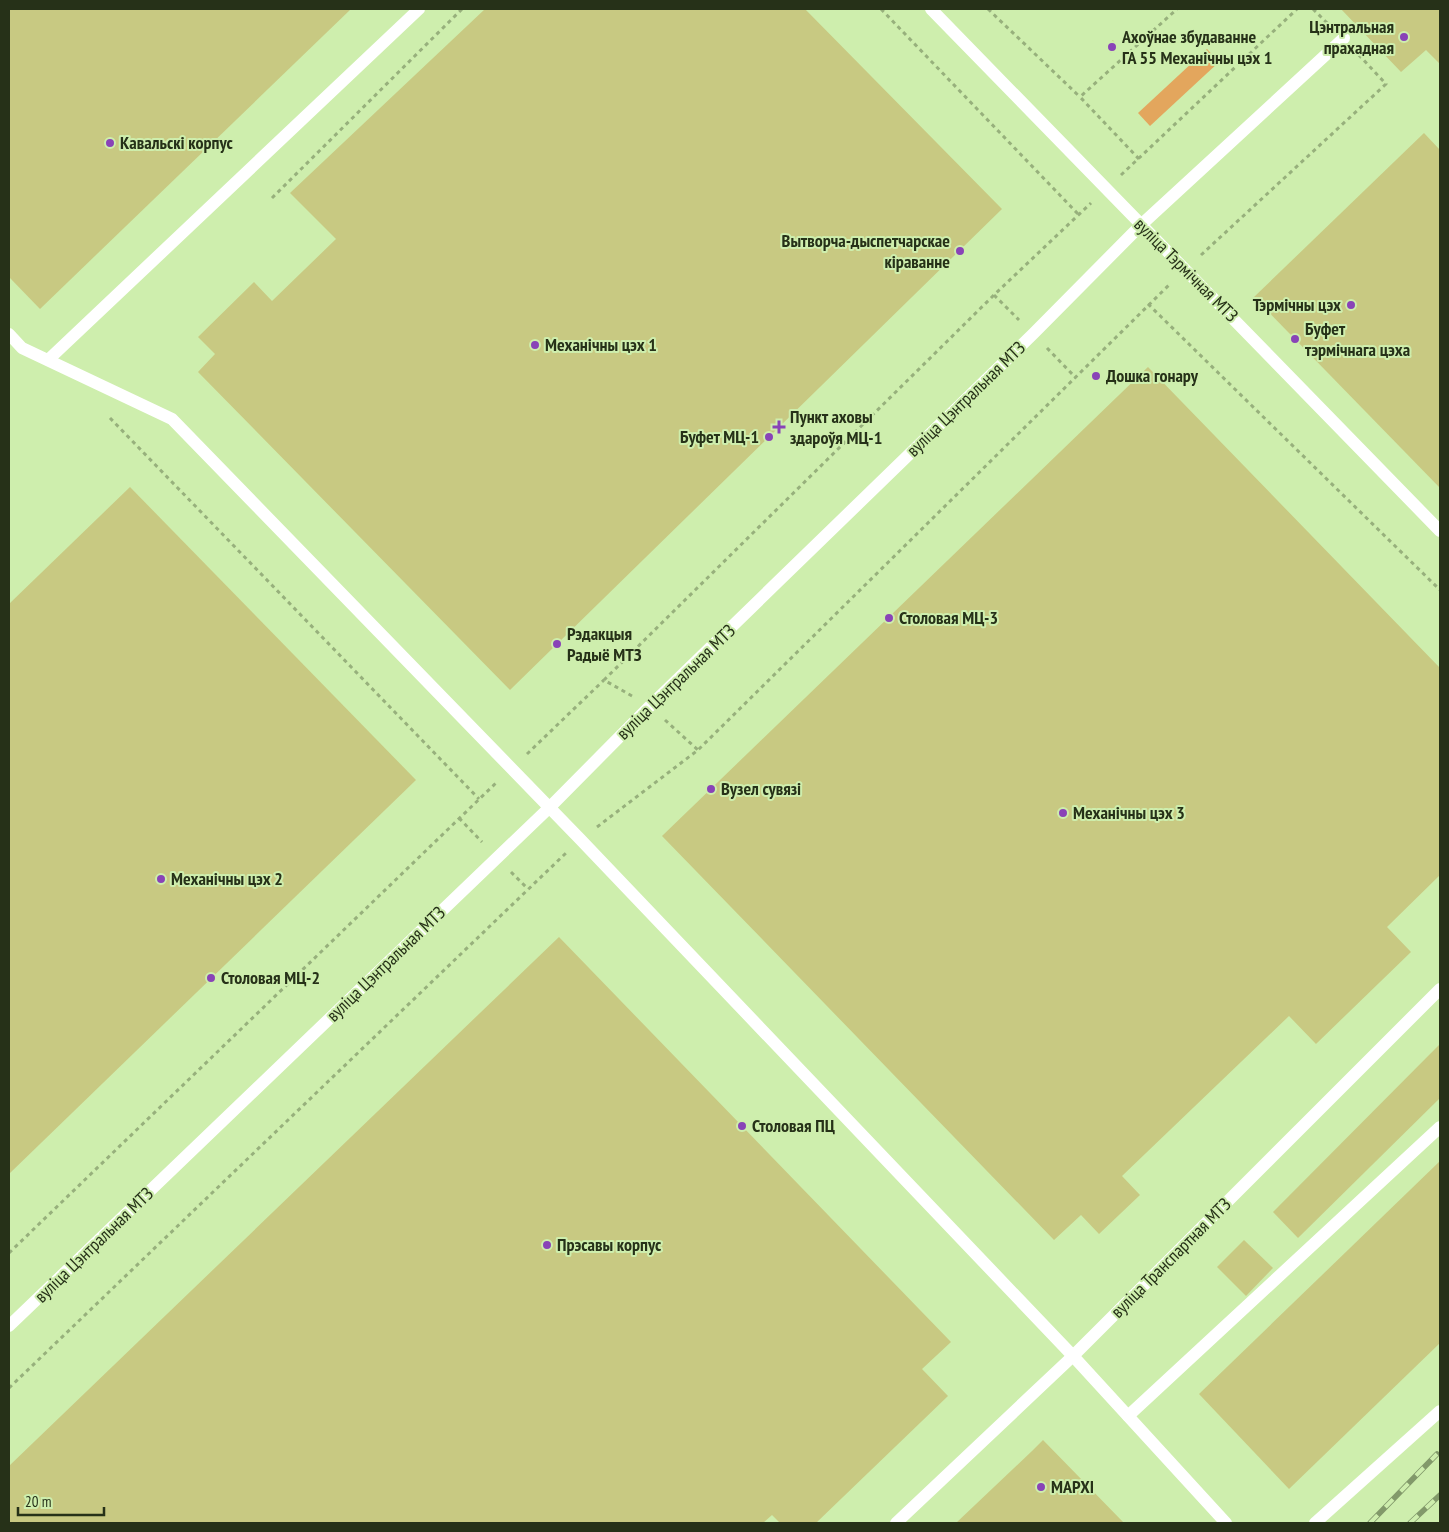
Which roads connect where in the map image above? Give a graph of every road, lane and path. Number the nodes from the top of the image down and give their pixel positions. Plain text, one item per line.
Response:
1 (419, 9) edge
2 (462, 9) edge
3 (881, 9) edge
4 (931, 9) edge
5 (988, 9) edge
6 (1177, 9) edge
7 (1297, 9) edge
8 (1344, 38) dead end
9 (1386, 84) dead end
10 (1080, 97) junction
11 (1139, 159) junction
12 (1106, 188) junction
13 (272, 198) dead end
14 (1078, 214) junction
15 (1141, 225) junction
16 (1186, 269) junction
17 (1148, 304) junction
18 (9, 334) edge
19 (48, 360) junction
20 (110, 418) dead end
21 (1440, 531) edge
22 (1440, 590) edge
23 (604, 680) junction
24 (649, 706) junction
25 (698, 750) junction
26 (512, 768) junction
27 (479, 799) junction
28 (550, 807) junction
29 (580, 839) junction
30 (1440, 989) edge
31 (1440, 1127) edge
32 (9, 1253) edge
33 (9, 1326) edge
34 (1072, 1356) junction
35 (9, 1388) edge
36 (1440, 1411) edge
37 (1128, 1416) junction
38 (896, 1523) edge
39 (1226, 1523) edge
40 (1315, 1523) edge

1 - 19 lane
2 - 13 path
3 - 14 path
4 - 12 lane, вуліца Тэрмічная МТЗ
5 - 10 path
6 - 10 path
7 - 11 path
8 - 15 lane, вуліца Цэнтральная МТЗ
9 - 16 path
10 - 11 path
11 - 12 path
12 - 14 path
12 - 15 lane, вуліца Тэрмічная МТЗ
14 - 23 path
15 - 16 lane, вуліца Тэрмічная МТЗ
15 - 24 lane, вуліца Цэнтральная МТЗ
16 - 17 path
16 - 21 lane, вуліца Тэрмічная МТЗ
17 - 22 path
17 - 25 path
18 - 19 lane
19 - 26 lane
20 - 27 path
23 - 24 path
23 - 26 path
24 - 25 path
24 - 28 lane, вуліца Цэнтральная МТЗ
25 - 29 path
26 - 27 path
26 - 28 lane
27 - 32 path
28 - 29 lane
28 - 33 lane, вуліца Цэнтральная МТЗ
29 - 34 lane
29 - 35 path
30 - 34 lane, вуліца Транспартная МТЗ
31 - 37 lane
34 - 37 lane
34 - 38 lane, вуліца Транспартная МТЗ
36 - 40 lane
37 - 39 lane

